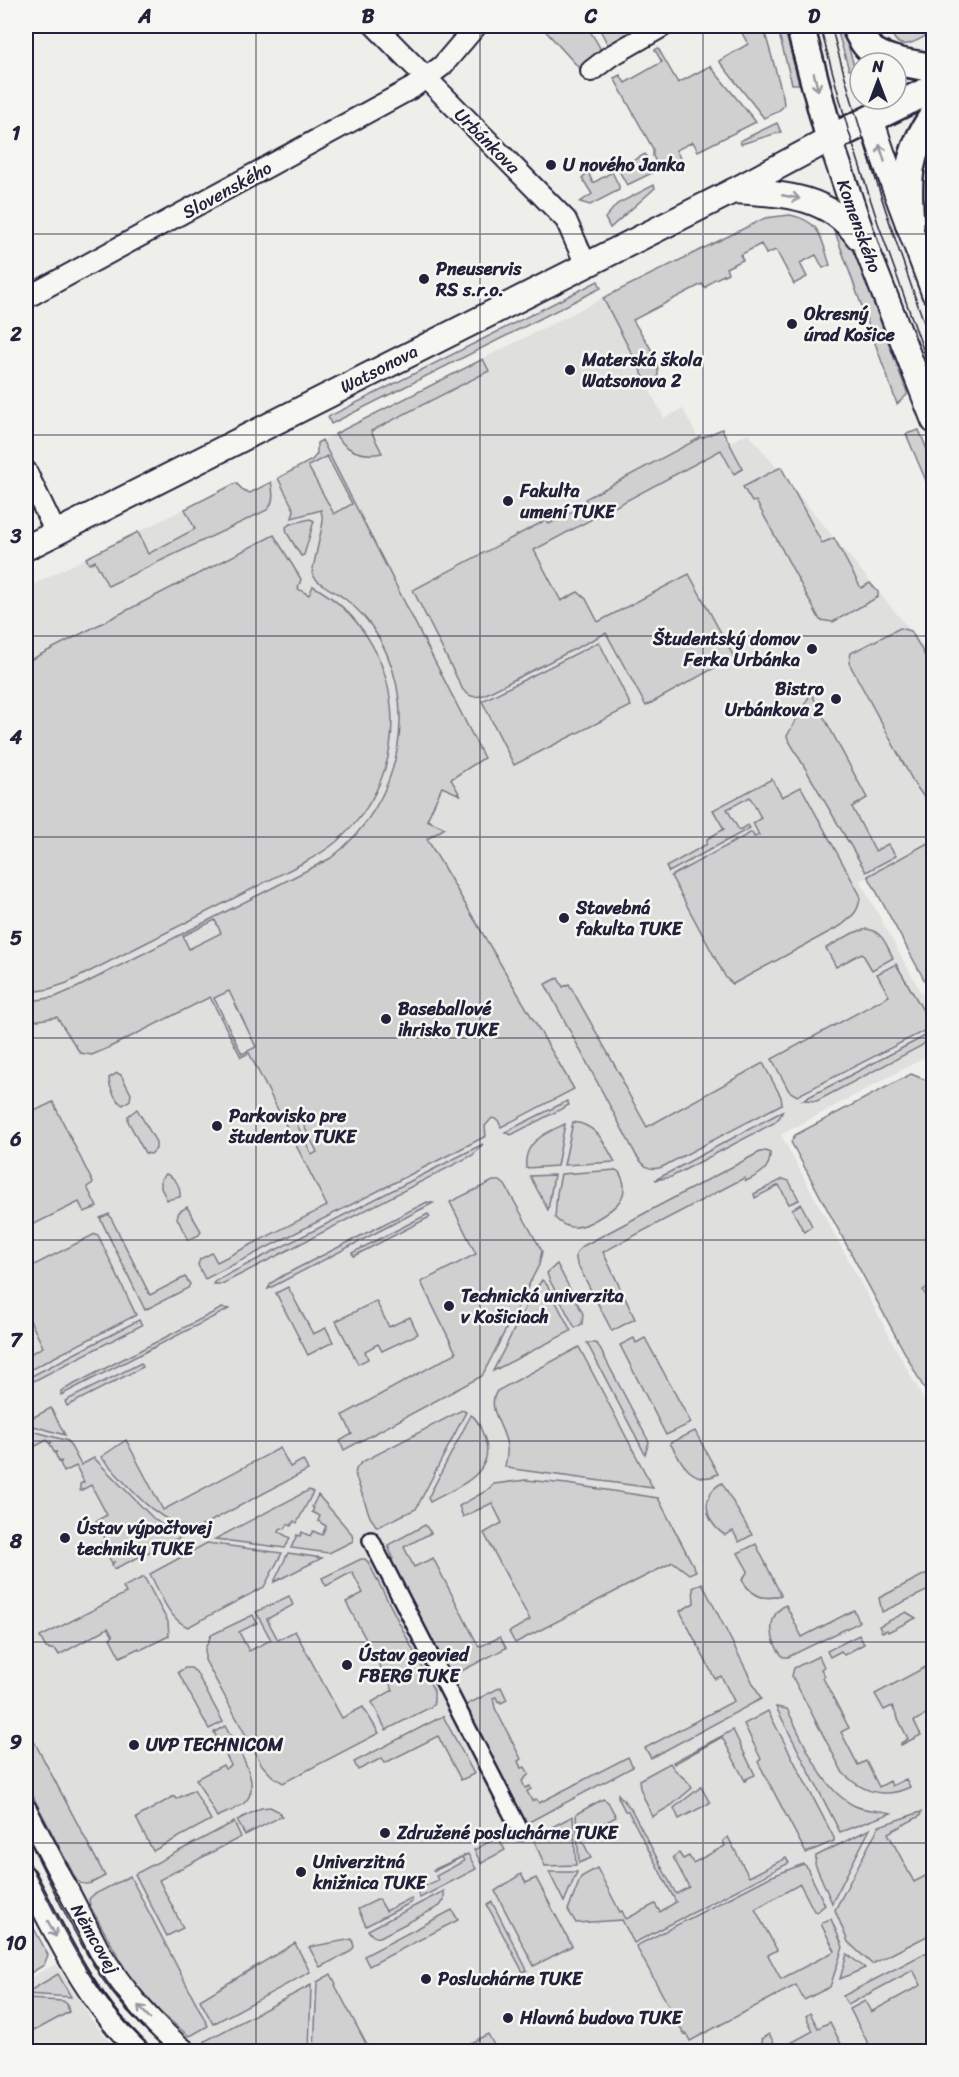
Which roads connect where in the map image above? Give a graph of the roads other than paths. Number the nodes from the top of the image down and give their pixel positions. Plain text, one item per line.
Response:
1 (375, 26) edge
2 (476, 26) edge
3 (663, 26) edge
4 (800, 26) edge
5 (854, 26) edge
6 (859, 51) edge
7 (933, 68) edge
8 (591, 71) dead end
9 (427, 79) junction
10 (933, 88) edge
11 (908, 96) edge
12 (867, 111) edge
13 (871, 111) edge
14 (933, 114) edge
15 (830, 139) junction
16 (733, 191) junction
17 (910, 225) junction
18 (868, 252) junction
19 (586, 265) junction
20 (933, 293) edge
21 (26, 298) edge
22 (933, 421) edge
23 (26, 471) edge
24 (56, 533) junction
25 (26, 548) edge
26 (371, 1540) dead end
27 (26, 1809) edge
28 (521, 1832) dead end
29 (26, 1877) edge
30 (140, 2052) edge
31 (187, 2052) edge

1 - 9 street, Urbánkova
2 - 9 street, Slovenského
3 - 8 street
4 -> 15 main road, Komenského
5 - 6 main road
5 - 7 main road
9 - 19 street, Urbánkova
9 - 21 street, Slovenského
10 - 11 main road
12 - 15 main road
17 -> 13 street
14 - 17 main road
15 - 16 street, Watsonova
15 - 18 street, Komenského
16 -> 18 street
16 - 19 street, Watsonova
17 - 20 street
18 - 22 street, Komenského
19 - 24 street, Watsonova
23 - 24 street
24 - 25 street, Watsonova
26 - 28 street
31 -> 27 street, Němcovej
29 -> 30 street, Němcovej

